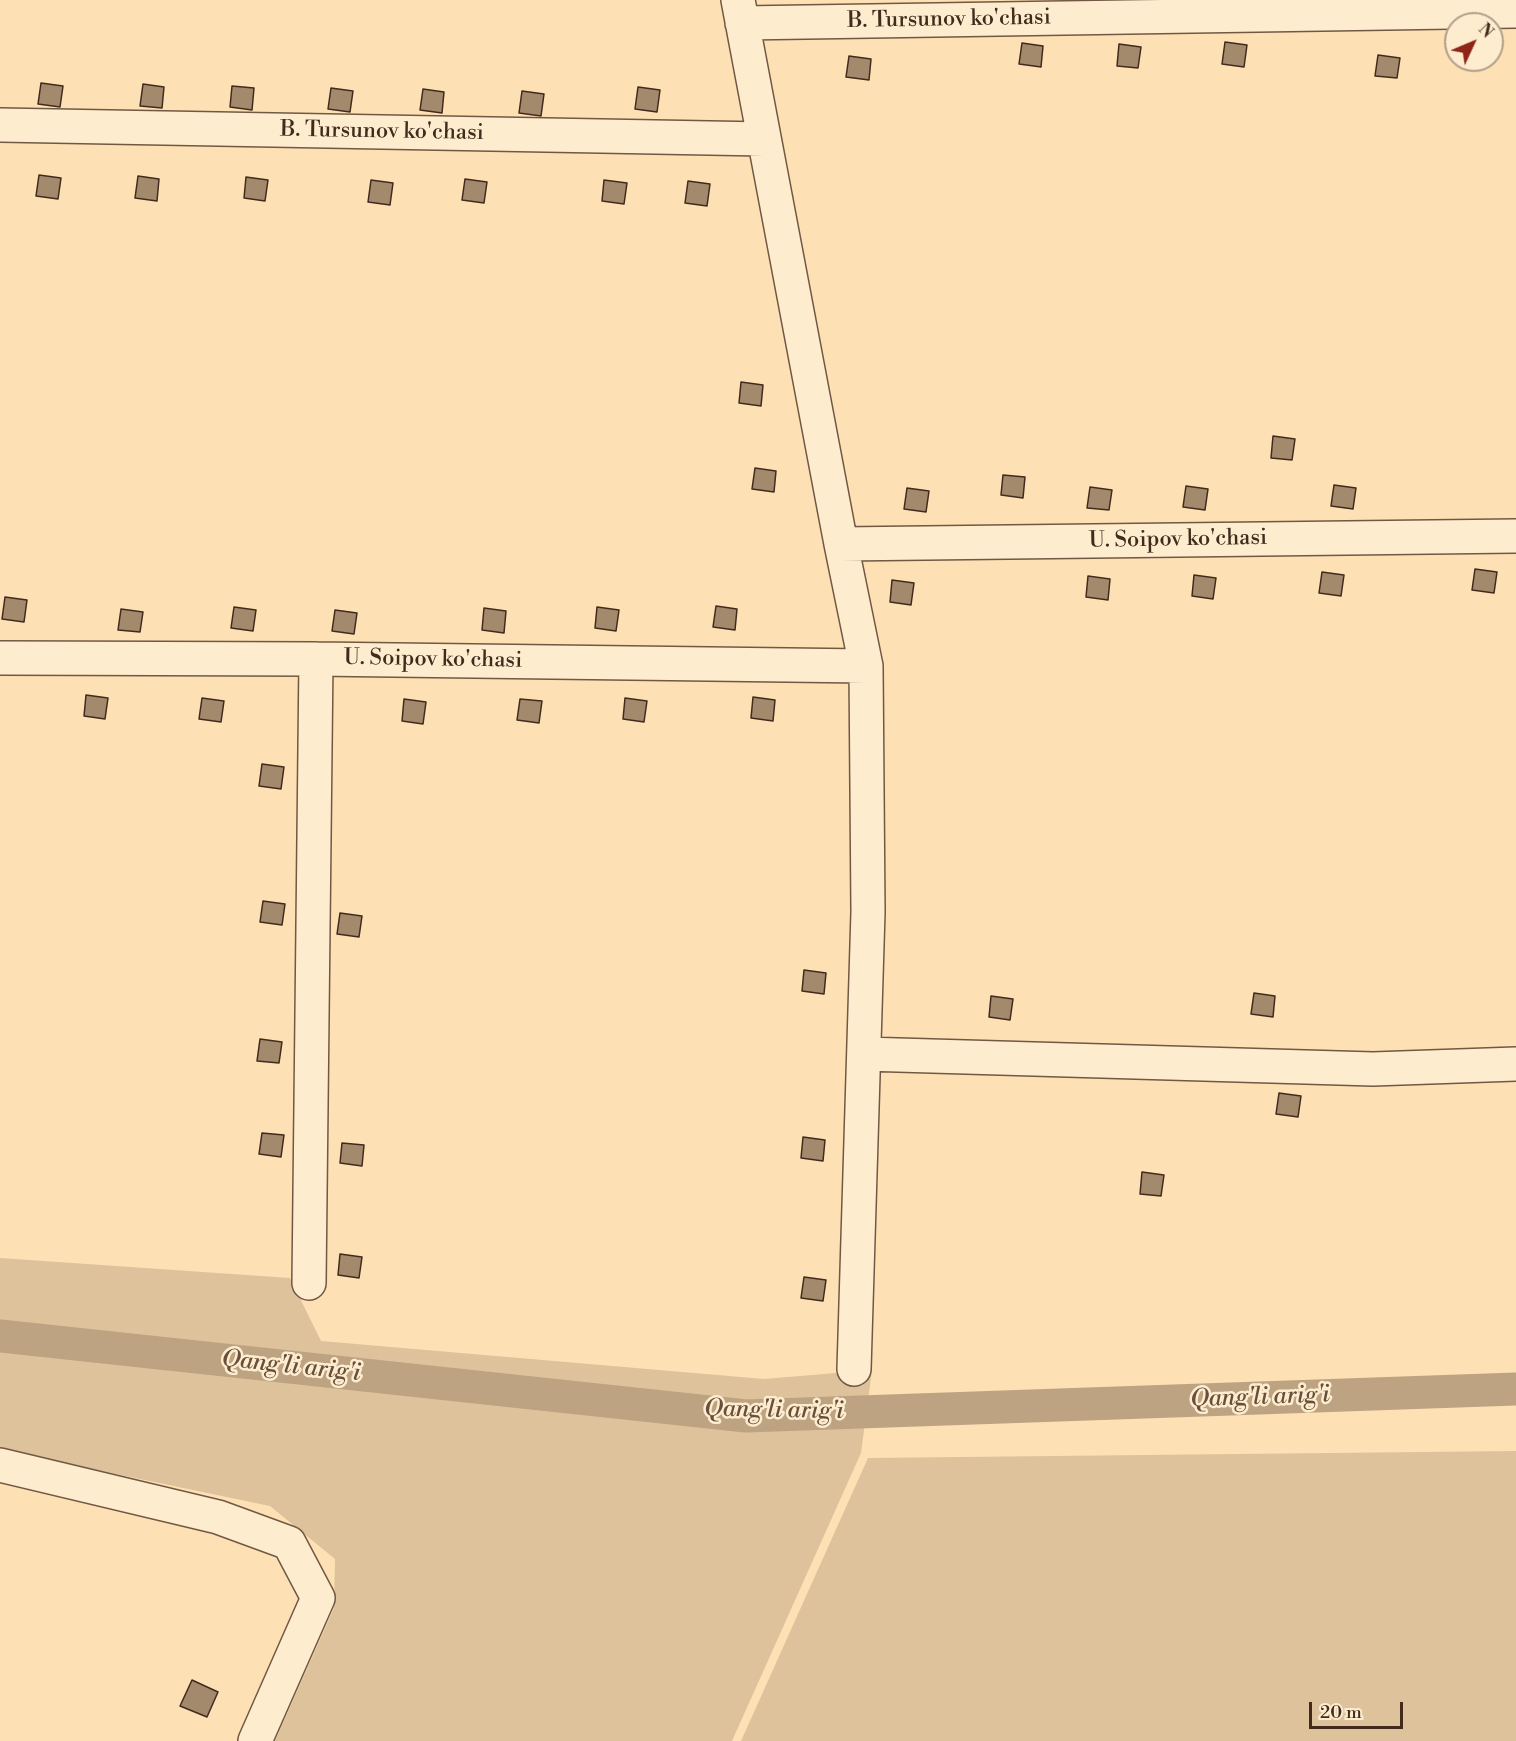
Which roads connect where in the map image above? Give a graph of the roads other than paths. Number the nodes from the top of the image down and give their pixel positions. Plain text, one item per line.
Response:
1 (1516, 11) edge
2 (740, 12) edge
3 (0, 125) edge
4 (764, 139) junction
5 (1516, 536) edge
6 (841, 544) junction
7 (0, 658) edge
8 (316, 659) junction
9 (866, 666) junction
10 (864, 1054) junction
11 (1516, 1064) edge
12 (309, 1283) dead end
13 (854, 1369) dead end
14 (0, 1465) edge
15 (255, 1741) edge

1 - 2 street, B. Tursunov ko'chasi
2 - 4 street
3 - 4 street, B. Tursunov ko'chasi
4 - 6 street
5 - 6 street, U. Soipov ko'chasi
6 - 9 street
7 - 8 street, U. Soipov ko'chasi
8 - 9 street, U. Soipov ko'chasi
8 - 12 street
9 - 10 street
10 - 11 street
10 - 13 street
14 - 15 street

